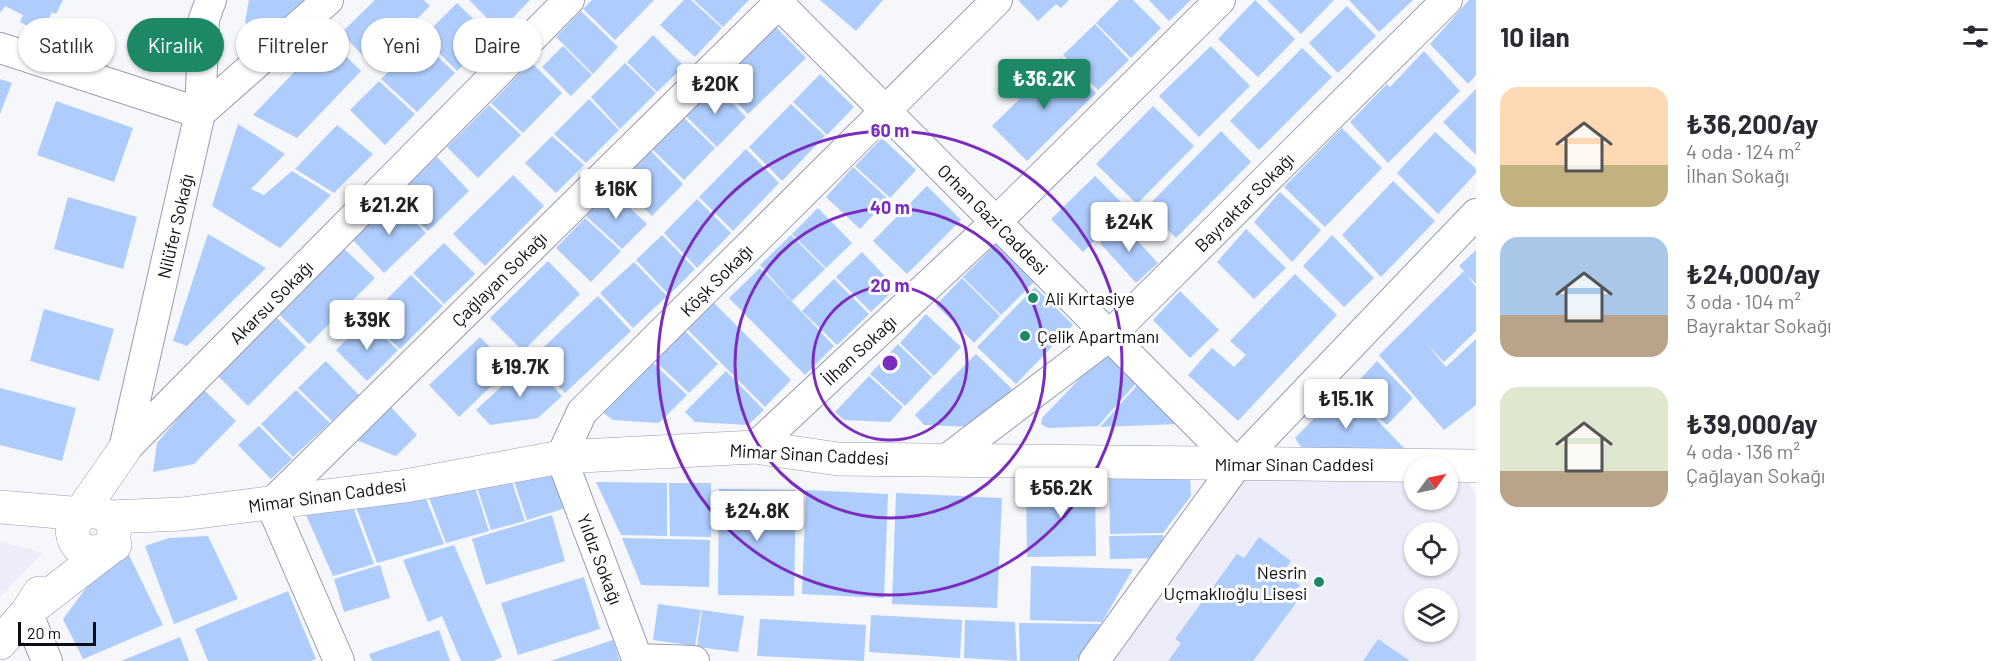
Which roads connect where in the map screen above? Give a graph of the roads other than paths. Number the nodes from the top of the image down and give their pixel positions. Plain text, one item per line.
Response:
1 (211, 0) edge
2 (328, 0) edge
3 (569, 0) edge
4 (997, 0) edge
5 (1220, 0) edge
6 (1447, 0) edge
7 (779, 1) edge
8 (0, 48) edge
9 (885, 112) junction
10 (200, 113) junction
11 (1476, 214) edge
12 (997, 221) junction
13 (1109, 336) junction
14 (756, 447) junction
15 (124, 450) junction
16 (561, 457) junction
17 (1470, 459) edge
18 (946, 460) junction
19 (1237, 464) junction
20 (271, 504) junction
21 (0, 508) edge
22 (94, 529) junction
23 (27, 612) junction
24 (0, 643) edge
25 (638, 660) edge
26 (47, 661) edge
27 (339, 661) edge
28 (694, 661) edge
29 (1094, 661) edge

1 - 10 street, Nilüfer Sokağı
2 - 10 street
3 - 15 street, Akarsu Sokağı
4 - 9 street, Köşk Sokağı
5 - 12 street, İlhan Sokağı
6 - 13 street, Bayraktar Sokağı
7 - 9 street, Orhan Gazi Caddesi
7 - 20 street, Çağlayan Sokağı
8 - 10 street
9 - 12 street, Orhan Gazi Caddesi
9 - 16 street, Köşk Sokağı
10 - 15 street, Nilüfer Sokağı
11 - 19 street
12 - 13 street, Orhan Gazi Caddesi
12 - 14 street, İlhan Sokağı
13 - 18 street, Bayraktar Sokağı
13 - 19 street, Orhan Gazi Caddesi
14 - 16 street, Mimar Sinan Caddesi
14 - 18 street, Mimar Sinan Caddesi
15 - 22 street, Nilüfer Sokağı
16 - 20 street, Mimar Sinan Caddesi
16 - 25 street, Yıldız Sokağı
17 - 19 street, Mimar Sinan Caddesi
18 - 19 street, Mimar Sinan Caddesi
19 - 29 street
20 - 22 street, Mimar Sinan Caddesi
20 - 27 street
21 - 22 street, Mimar Sinan Caddesi
22 - 23 street
23 - 24 street
23 - 26 street
25 - 28 street

